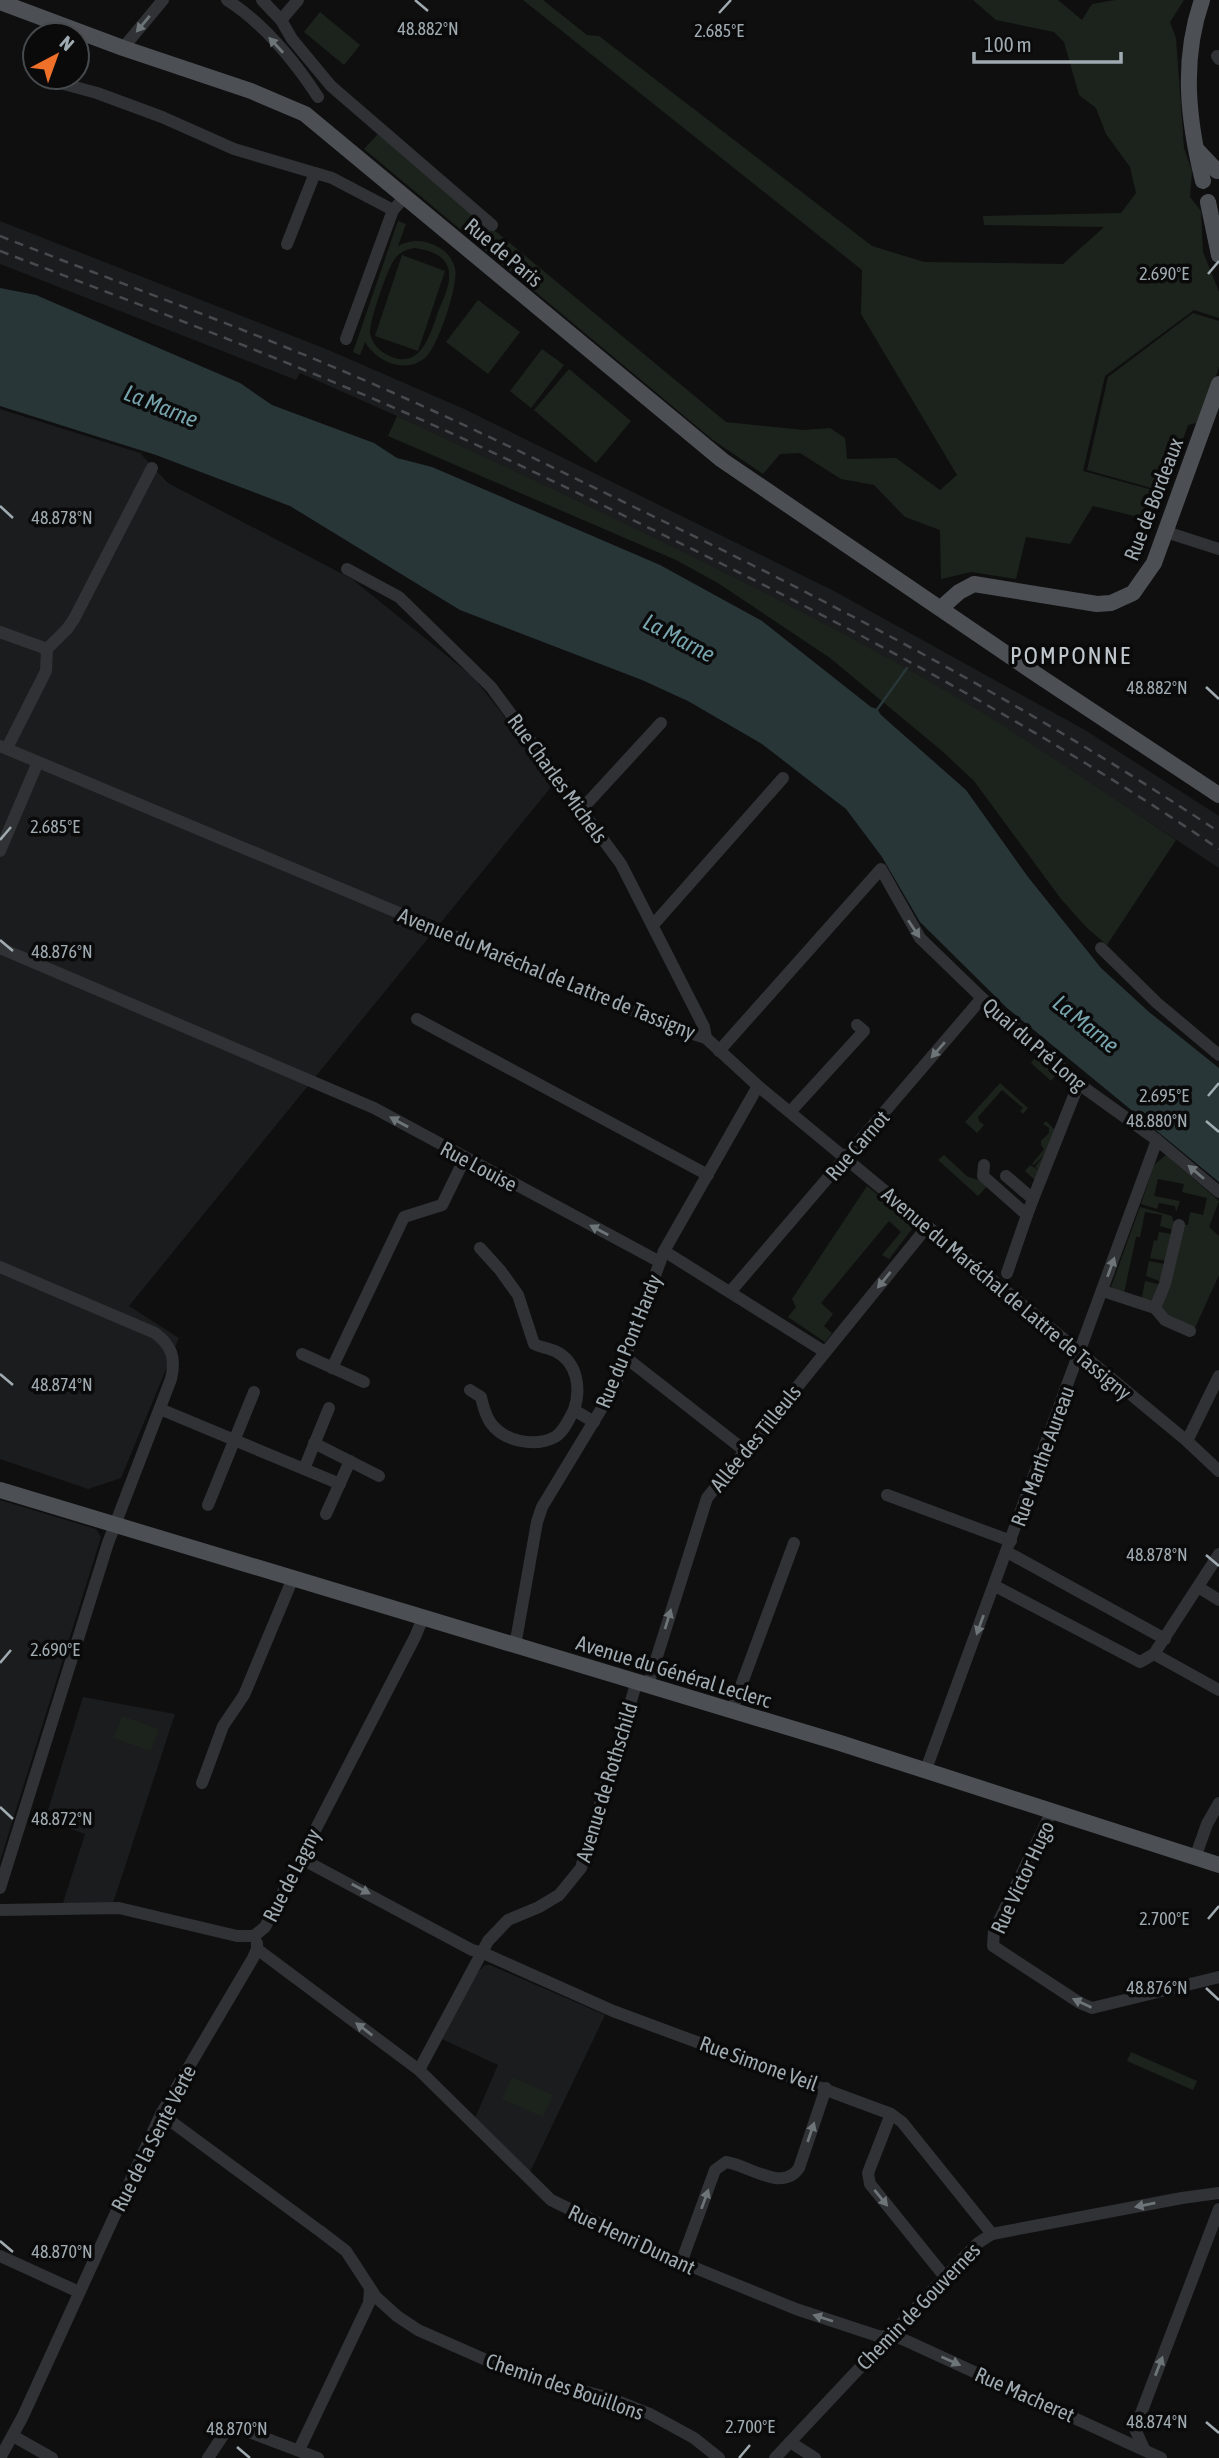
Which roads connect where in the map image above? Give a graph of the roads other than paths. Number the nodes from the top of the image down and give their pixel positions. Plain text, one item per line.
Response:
1 (163, 0) edge
2 (228, 0) edge
3 (262, 0) edge
4 (298, 0) edge
5 (1202, 0) edge
6 (0, 2) edge
7 (281, 20) junction
8 (123, 48) junction
9 (331, 86) junction
10 (90, 91) edge
11 (318, 97) junction
12 (305, 114) junction
13 (315, 173) junction
14 (376, 173) junction
15 (1213, 175) edge
16 (360, 191) junction
17 (405, 197) junction
18 (1214, 204) edge
19 (393, 210) junction
20 (492, 225) dead end
21 (1217, 231) edge
22 (287, 244) dead end
23 (1219, 255) edge
24 (346, 339) dead end
25 (1219, 384) edge
26 (152, 468) dead end
27 (1166, 532) junction
28 (1219, 549) edge
29 (347, 569) dead end
30 (941, 608) junction
31 (0, 632) edge
32 (47, 649) junction
33 (661, 723) dead end
34 (3, 747) edge
35 (38, 762) junction
36 (783, 778) dead end
37 (1219, 795) edge
38 (581, 810) junction
39 (0, 851) edge
40 (653, 925) junction
41 (0, 948) edge
42 (1101, 948) dead end
43 (982, 998) junction
44 (417, 1018) dead end
45 (857, 1025) dead end
46 (706, 1038) junction
47 (719, 1051) junction
48 (1219, 1055) edge
49 (1079, 1083) junction
50 (758, 1086) junction
51 (790, 1112) junction
52 (1157, 1140) junction
53 (465, 1158) junction
54 (845, 1158) junction
55 (984, 1165) dead end
56 (708, 1175) junction
57 (1006, 1176) dead end
58 (1219, 1192) edge
59 (1033, 1199) junction
60 (1027, 1214) junction
61 (1179, 1225) dead end
62 (927, 1227) junction
63 (480, 1248) dead end
64 (662, 1256) junction
65 (0, 1267) edge
66 (1007, 1273) dead end
67 (731, 1291) junction
68 (1103, 1291) junction
69 (1155, 1308) junction
70 (1190, 1331) dead end
71 (825, 1352) junction
72 (302, 1354) dead end
73 (1080, 1354) junction
74 (625, 1357) junction
75 (332, 1368) junction
76 (1219, 1376) edge
77 (363, 1382) dead end
78 (470, 1391) dead end
79 (254, 1392) dead end
80 (329, 1408) dead end
81 (160, 1409) junction
82 (574, 1410) junction
83 (594, 1422) junction
84 (235, 1440) junction
85 (1187, 1441) junction
86 (314, 1443) junction
87 (744, 1450) junction
88 (350, 1461) junction
89 (304, 1469) junction
90 (1219, 1471) edge
91 (379, 1476) dead end
92 (0, 1481) edge
93 (340, 1484) junction
94 (0, 1490) edge
95 (887, 1495) dead end
96 (208, 1505) dead end
97 (326, 1514) dead end
98 (115, 1523) junction
99 (794, 1543) dead end
100 (1009, 1547) junction
101 (1219, 1553) edge
102 (293, 1578) junction
103 (995, 1586) junction
104 (1198, 1587) junction
105 (1219, 1600) edge
106 (423, 1618) junction
107 (1165, 1639) junction
108 (515, 1646) junction
109 (1154, 1654) junction
110 (643, 1683) junction
111 (1219, 1689) edge
112 (732, 1710) junction
113 (925, 1772) junction
114 (202, 1783) dead end
115 (1219, 1803) edge
116 (1052, 1811) junction
117 (300, 1858) junction
118 (1195, 1858) junction
119 (1219, 1866) edge
120 (0, 1888) edge
121 (0, 1910) edge
122 (254, 1936) junction
123 (257, 1950) junction
124 (481, 1952) junction
125 (1219, 1977) edge
126 (419, 2070) junction
127 (826, 2088) junction
128 (891, 2113) junction
129 (161, 2115) junction
130 (1219, 2193) edge
131 (1219, 2209) edge
132 (992, 2234) junction
133 (0, 2256) edge
134 (681, 2263) junction
135 (945, 2277) junction
136 (370, 2289) junction
137 (79, 2292) junction
138 (888, 2337) junction
139 (1135, 2429) junction
140 (13, 2436) junction
141 (1120, 2437) junction
142 (790, 2442) junction
143 (1144, 2449) junction
144 (299, 2451) junction
145 (0, 2458) edge
146 (52, 2458) edge
147 (208, 2458) edge
148 (318, 2458) edge
149 (719, 2458) edge
150 (775, 2458) edge
151 (815, 2458) edge
152 (1161, 2458) edge

1 -> 8 street
11 -> 2 street
3 - 7 street
4 - 7 street
5 - 15 main road
6 - 8 main road, Rue de Paris
7 - 9 street
8 - 12 main road, Rue de Paris
9 - 11 street
9 - 20 street
10 - 13 street
11 - 12 street
12 - 14 main road, Rue de Paris
13 - 16 street
13 - 22 street
14 - 16 street
14 - 17 main road, Rue de Paris
15 - 18 main road
16 - 19 street
17 - 19 street
17 - 30 main road, Rue de Paris
18 - 21 main road
19 - 24 street
21 - 23 main road
25 - 27 main road, Rue de Bordeaux
26 - 32 street
27 - 28 street
27 - 30 main road, Rue de Bordeaux
29 - 38 street, Rue Charles Michels
30 - 37 main road, Rue de Paris
31 - 32 street
32 - 34 street
33 - 38 street
34 - 35 street, Avenue du Maréchal de Lattre de Tassigny
35 - 39 street
35 - 46 street, Avenue du Maréchal de Lattre de Tassigny
36 - 40 street
38 - 40 street, Rue Charles Michels
40 - 46 street, Rue Charles Michels
53 -> 41 street, Rue Louise
42 - 48 street
47 -> 43 street, Quai du Pré Long
43 - 49 street, Quai du Pré Long
43 -> 54 street, Rue Carnot
44 - 56 street
45 - 51 street
46 - 47 street, Avenue du Maréchal de Lattre de Tassigny
47 - 50 street, Avenue du Maréchal de Lattre de Tassigny
49 - 52 street, Quai du Pré Long
49 - 59 street
50 - 51 street, Avenue du Maréchal de Lattre de Tassigny
50 - 56 street, Rue du Pont Hardy
51 - 54 street, Avenue du Maréchal de Lattre de Tassigny
58 -> 52 street, Quai du Pré Long
68 -> 52 street, Rue Marthe Aureau
64 -> 53 street, Rue Louise
53 - 75 street
54 - 62 street, Avenue du Maréchal de Lattre de Tassigny
54 - 67 street, Rue Carnot
55 - 60 street
56 - 64 street, Rue du Pont Hardy
57 - 59 street
59 - 60 street
60 - 66 street
61 - 69 street
62 -> 71 street, Allée des Tilleuls
62 - 73 street, Avenue du Maréchal de Lattre de Tassigny
63 - 82 street
64 - 67 street, Rue Louise
64 - 74 street, Rue du Pont Hardy
65 - 81 street
67 - 71 street, Rue Louise
68 - 69 street
68 - 73 street, Rue Marthe Aureau
69 - 70 street
71 - 87 street, Allée des Tilleuls
72 - 75 street
73 - 85 street, Avenue du Maréchal de Lattre de Tassigny
73 - 100 street, Rue Marthe Aureau
74 - 83 street, Rue du Pont Hardy
74 - 87 street
75 - 77 street
76 - 85 street
78 - 82 street
79 - 84 street
80 - 86 street
81 - 84 street
81 - 98 street
82 - 83 street
83 - 108 street, Rue du Pont Hardy
84 - 89 street
84 - 96 street
85 - 90 street, Avenue du Maréchal de Lattre de Tassigny
86 - 88 street
86 - 89 street
110 -> 87 street, Allée des Tilleuls
88 - 91 street
88 - 93 street
89 - 93 street
92 - 98 main road, Avenue du Général Leclerc
93 - 97 street
94 - 98 main road, Avenue du Général Leclerc
95 - 100 street
98 - 102 main road, Avenue du Général Leclerc
98 - 120 street
99 - 112 street
100 - 103 street, Rue Marthe Aureau
100 - 107 street
101 - 104 street
102 - 106 main road, Avenue du Général Leclerc
102 - 114 street
103 - 109 street
103 -> 113 street, Rue Marthe Aureau
104 - 105 street
104 - 107 street
106 - 108 main road, Avenue du Général Leclerc
106 - 117 street, Rue de Lagny
107 - 109 street
108 - 110 main road, Avenue du Général Leclerc
109 - 111 street
110 - 112 main road, Avenue du Général Leclerc
110 - 124 street, Avenue de Rothschild
112 - 113 main road, Avenue du Général Leclerc
113 - 116 main road, Avenue du Général Leclerc
115 - 118 street
116 - 118 main road, Avenue du Général Leclerc
125 -> 116 street, Rue Victor Hugo
117 - 122 street, Rue de Lagny
117 -> 124 street, Rue Simone Veil
118 - 119 main road, Avenue du Général Leclerc
121 - 122 street, Rue de Lagny
122 - 123 street
126 -> 123 street, Rue Henri Dunant
123 - 129 street, Rue de la Sente Verte
124 - 126 street, Avenue de Rothschild
124 - 127 street, Rue Simone Veil
126 - 134 street, Rue Henri Dunant
127 - 128 street, Rue Simone Veil
134 -> 127 street
128 - 132 street, Rue Simone Veil
128 -> 135 street
129 - 136 street, Chemin des Bouillons
129 - 137 street, Rue de la Sente Verte
130 -> 132 street, Chemin de Gouvernes
139 -> 131 street
132 - 135 street, Chemin de Gouvernes
133 - 137 street
138 -> 134 street, Rue Henri Dunant
135 - 138 street, Chemin de Gouvernes
136 - 144 street
136 - 149 street, Chemin des Bouillons
137 - 140 street, Rue de la Sente Verte
138 -> 141 street, Rue Macheret
138 - 142 street, Chemin de Gouvernes
139 - 141 street
139 - 143 street
140 - 145 street, Rue de la Sente Verte
140 - 146 street
141 - 143 street, Rue Macheret
142 - 150 street, Chemin de Gouvernes
142 - 151 street
143 - 152 street, Rue Macheret
144 - 147 street
144 - 148 street

